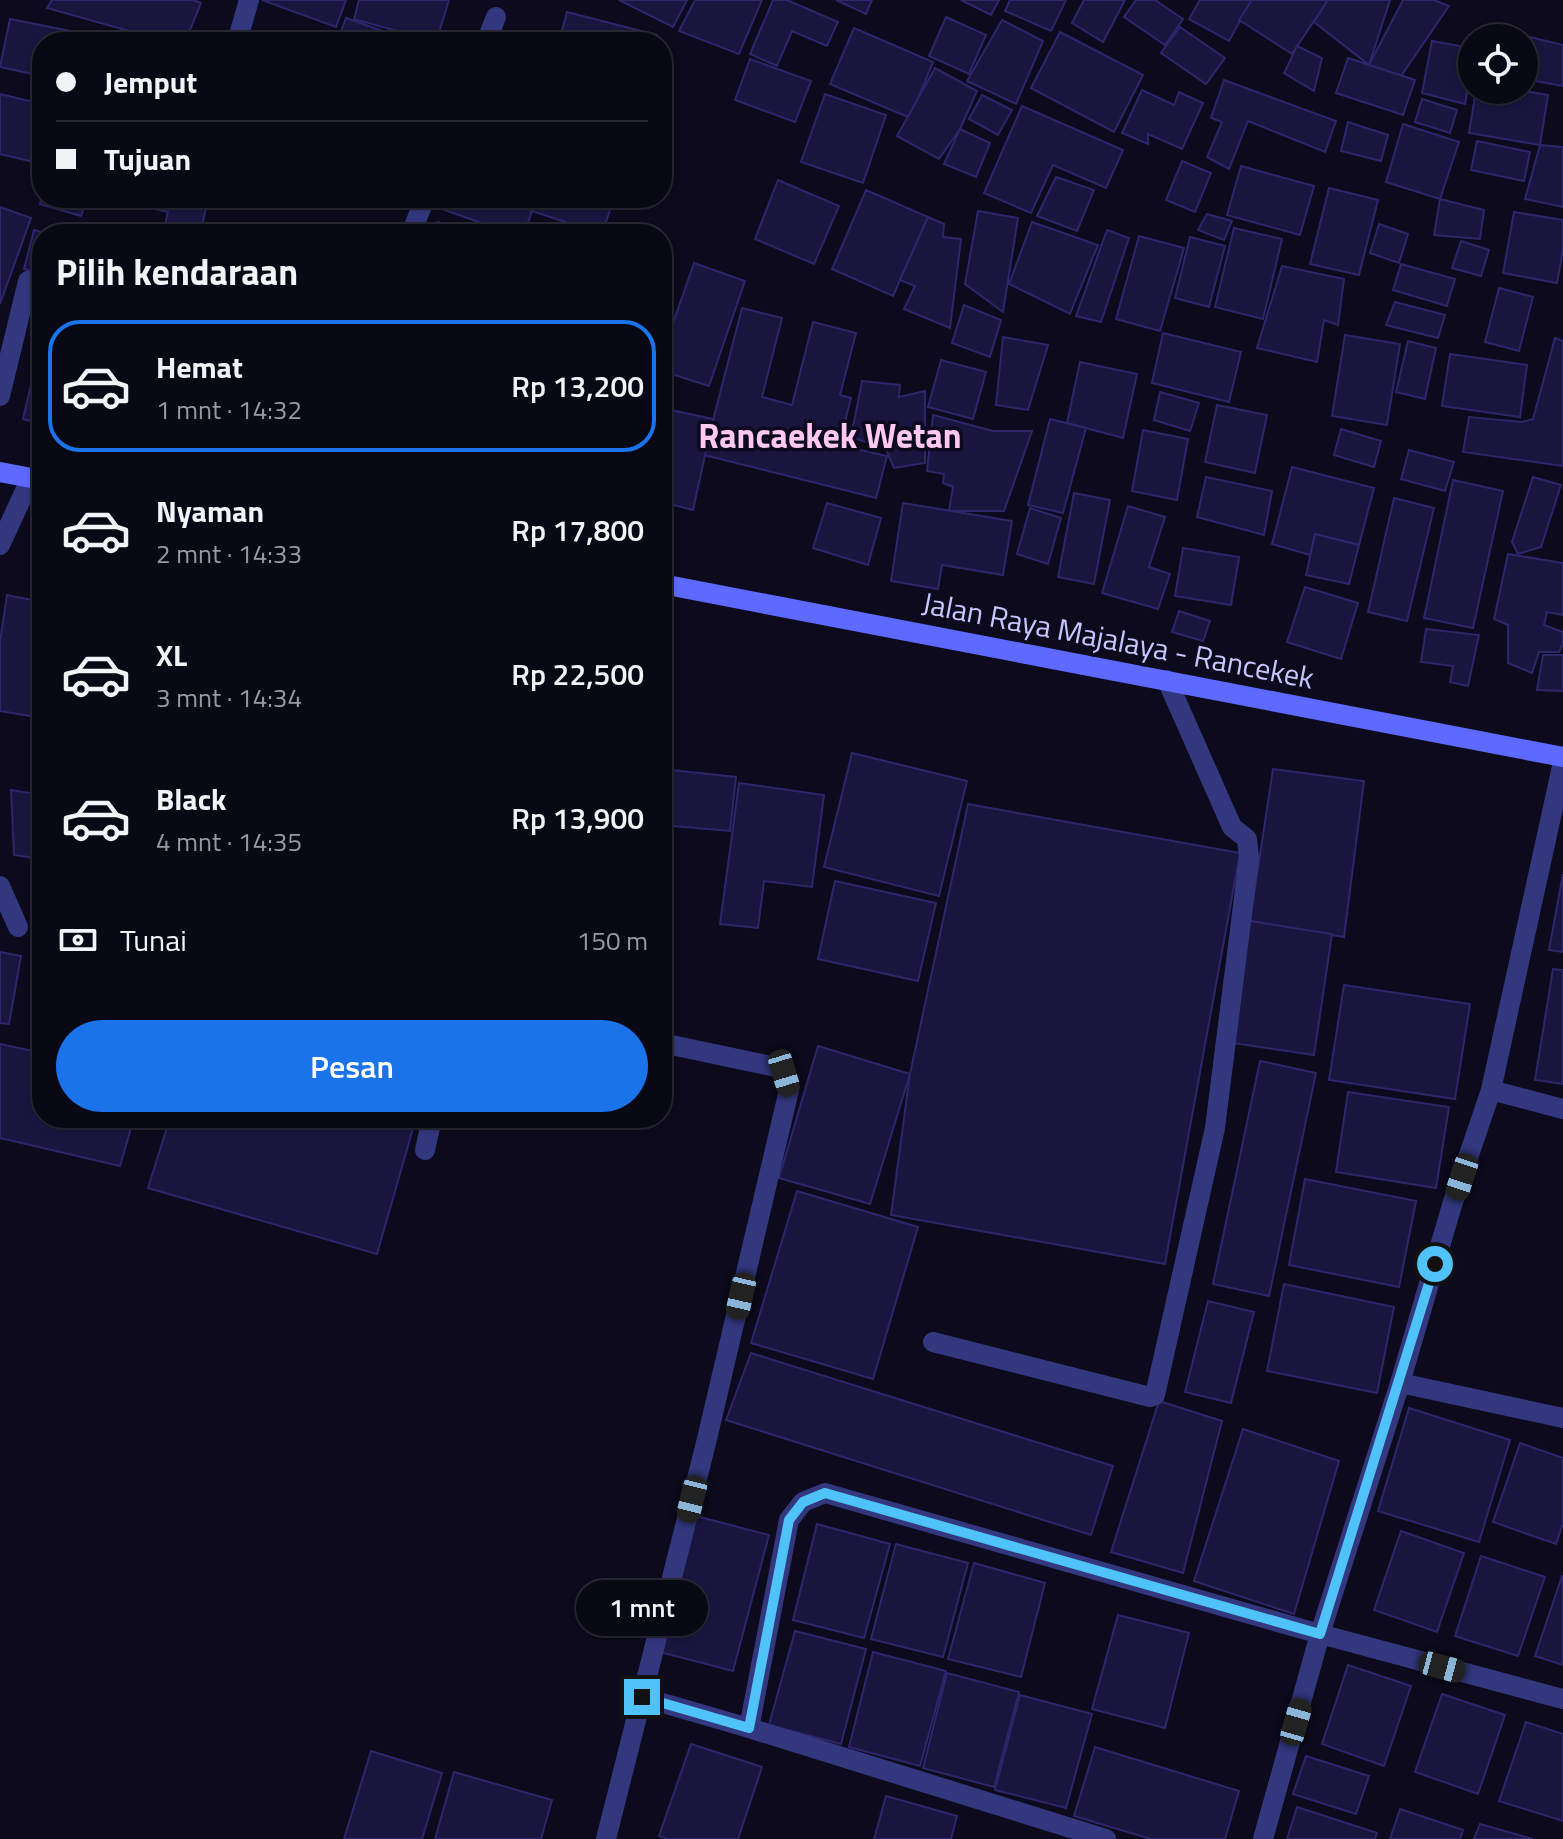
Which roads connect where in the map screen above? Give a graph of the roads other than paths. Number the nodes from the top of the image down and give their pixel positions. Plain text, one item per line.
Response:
1 (249, 0) edge
2 (496, 17) dead end
3 (240, 32) edge
4 (490, 32) edge
5 (28, 281) dead end
6 (0, 396) edge
7 (0, 472) edge
8 (32, 478) edge
9 (32, 488) edge
10 (0, 545) edge
11 (672, 586) edge
12 (1167, 680) junction
13 (1563, 760) edge
14 (0, 886) edge
15 (18, 927) dead end
16 (672, 1045) edge
17 (1491, 1090) junction
18 (1563, 1109) edge
19 (430, 1128) edge
20 (425, 1150) dead end
21 (933, 1342) dead end
22 (1400, 1383) junction
23 (1563, 1417) edge
24 (1320, 1634) junction
25 (642, 1697) junction
26 (1563, 1699) edge
27 (749, 1728) junction
28 (606, 1839) edge
29 (1106, 1839) edge
30 (1263, 1839) edge

1 - 3 street
2 - 4 street
5 - 6 street
7 - 8 main road
9 - 10 street
11 - 12 main road, Jalan Raya Majalaya - Rancekek
12 - 13 main road, Jalan Raya Majalaya - Rancekek
12 - 21 street
13 - 17 street
14 - 15 street
16 - 25 street
17 - 18 street
17 - 22 street
19 - 20 street
22 - 23 street
22 - 24 street
24 - 26 street
24 - 27 street
24 - 30 street
25 - 27 street
25 - 28 street
27 - 29 street

